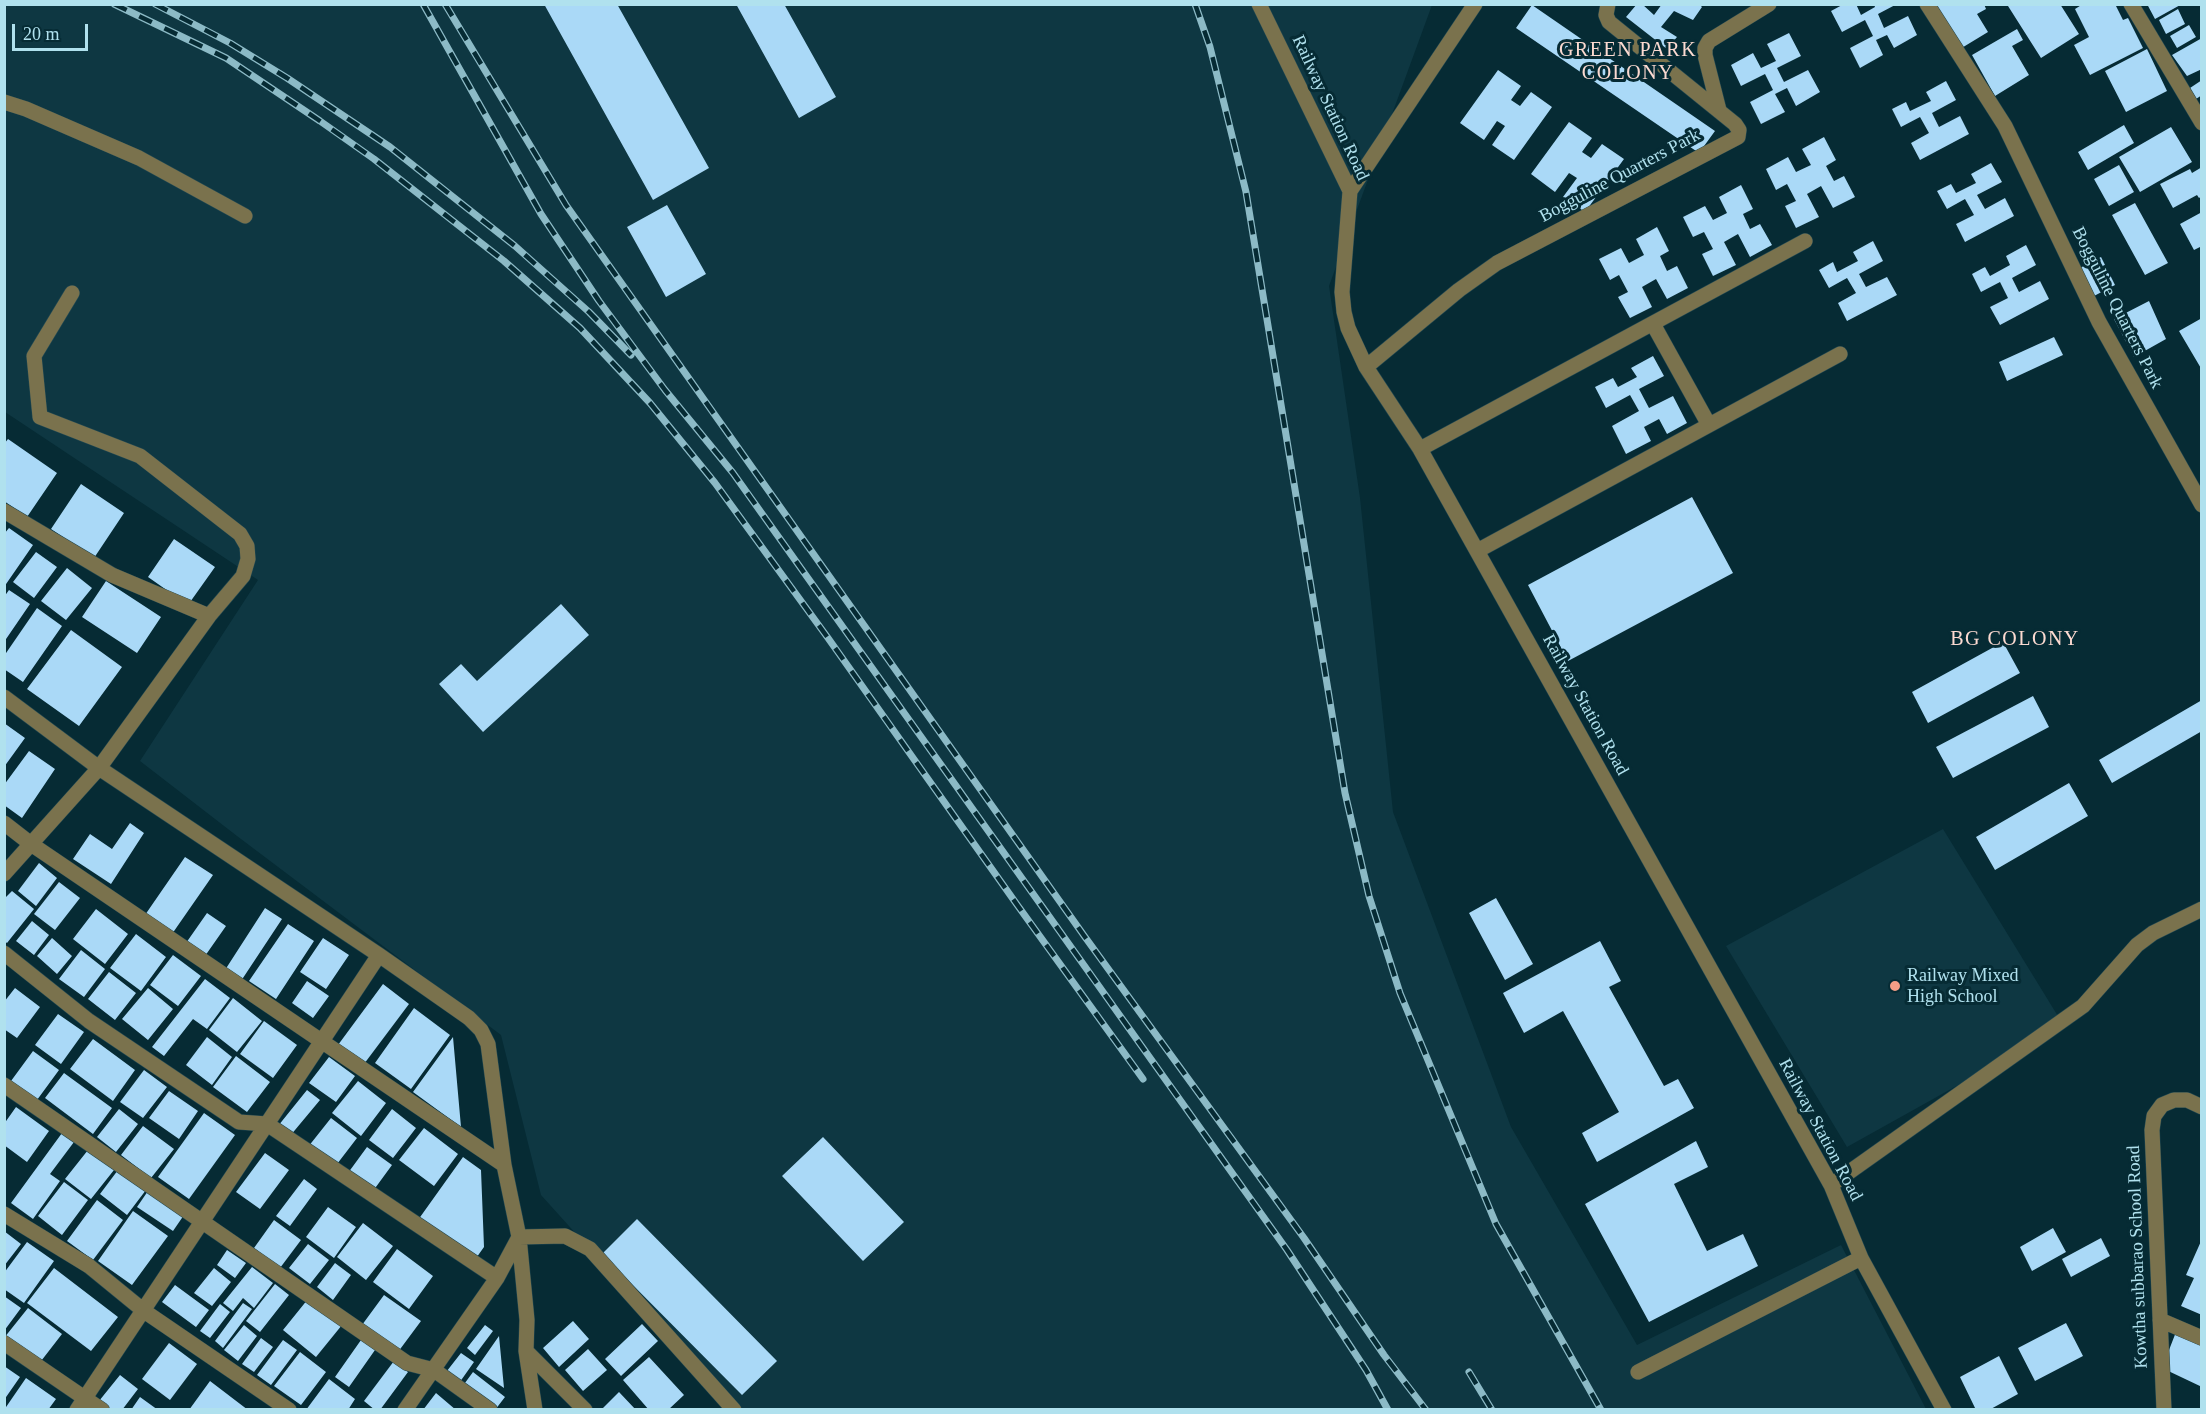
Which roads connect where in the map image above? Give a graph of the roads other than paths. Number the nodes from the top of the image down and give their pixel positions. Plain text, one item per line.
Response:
1 (1259, 4) edge
2 (1475, 4) edge
3 (1608, 4) edge
4 (1769, 4) edge
5 (1927, 4) edge
6 (2131, 4) edge
7 (4, 102) edge
8 (1719, 110) junction
9 (2202, 123) edge
10 (1350, 191) junction
11 (245, 216) dead end
12 (1805, 241) dead end
13 (72, 293) dead end
14 (1653, 324) junction
15 (1840, 354) dead end
16 (1366, 367) junction
17 (1709, 425) junction
18 (1420, 449) junction
19 (2202, 505) edge
20 (4, 511) edge
21 (1477, 551) junction
22 (209, 616) junction
23 (4, 697) edge
24 (99, 768) junction
25 (4, 823) edge
26 (31, 844) junction
27 (4, 874) edge
28 (2202, 909) edge
29 (4, 953) edge
30 (379, 955) junction
31 (321, 1041) junction
32 (4, 1085) edge
33 (2202, 1107) edge
34 (267, 1124) junction
35 (504, 1165) junction
36 (1831, 1185) junction
37 (4, 1214) edge
38 (203, 1220) junction
39 (519, 1237) junction
40 (1862, 1258) junction
41 (497, 1278) junction
42 (144, 1311) junction
43 (2160, 1320) junction
44 (2202, 1338) edge
45 (4, 1343) edge
46 (526, 1351) junction
47 (434, 1370) junction
48 (1638, 1372) dead end
49 (81, 1404) edge
50 (102, 1410) edge
51 (289, 1410) edge
52 (405, 1410) edge
53 (490, 1410) edge
54 (535, 1410) edge
55 (585, 1410) edge
56 (734, 1410) edge
57 (1944, 1410) edge
58 (2164, 1410) edge

1 - 10 street, Railway Station Road
2 - 10 street
3 - 8 street, Bogguline Quarters Park
4 - 8 street
5 - 19 street, Bogguline Quarters Park
6 - 9 street
7 - 11 street
8 - 16 street, Bogguline Quarters Park
10 - 16 street, Railway Station Road
12 - 14 street
13 - 22 street
14 - 17 street
14 - 18 street
15 - 17 street
16 - 18 street, Railway Station Road
17 - 21 street
18 - 21 street, Railway Station Road
20 - 22 street
21 - 36 street, Railway Station Road
22 - 24 street
23 - 24 street
24 - 26 street
24 - 30 street
25 - 26 street
26 - 27 street
26 - 31 street
28 - 36 street
29 - 34 street
30 - 31 street
30 - 35 street
31 - 34 street
31 - 35 street
32 - 38 street
33 - 43 street, Kowtha subbarao School Road
34 - 38 street
34 - 41 street
35 - 39 street
36 - 40 street, Railway Station Road
37 - 42 street
38 - 42 street
38 - 47 street
39 - 41 street
39 - 46 street
39 - 56 street
40 - 48 street
40 - 57 street, Railway Station Road
41 - 47 street
42 - 49 street
42 - 51 street
43 - 44 street
43 - 58 street, Kowtha subbarao School Road
45 - 49 street
46 - 54 street
46 - 55 street
47 - 52 street
47 - 53 street
49 - 50 street

